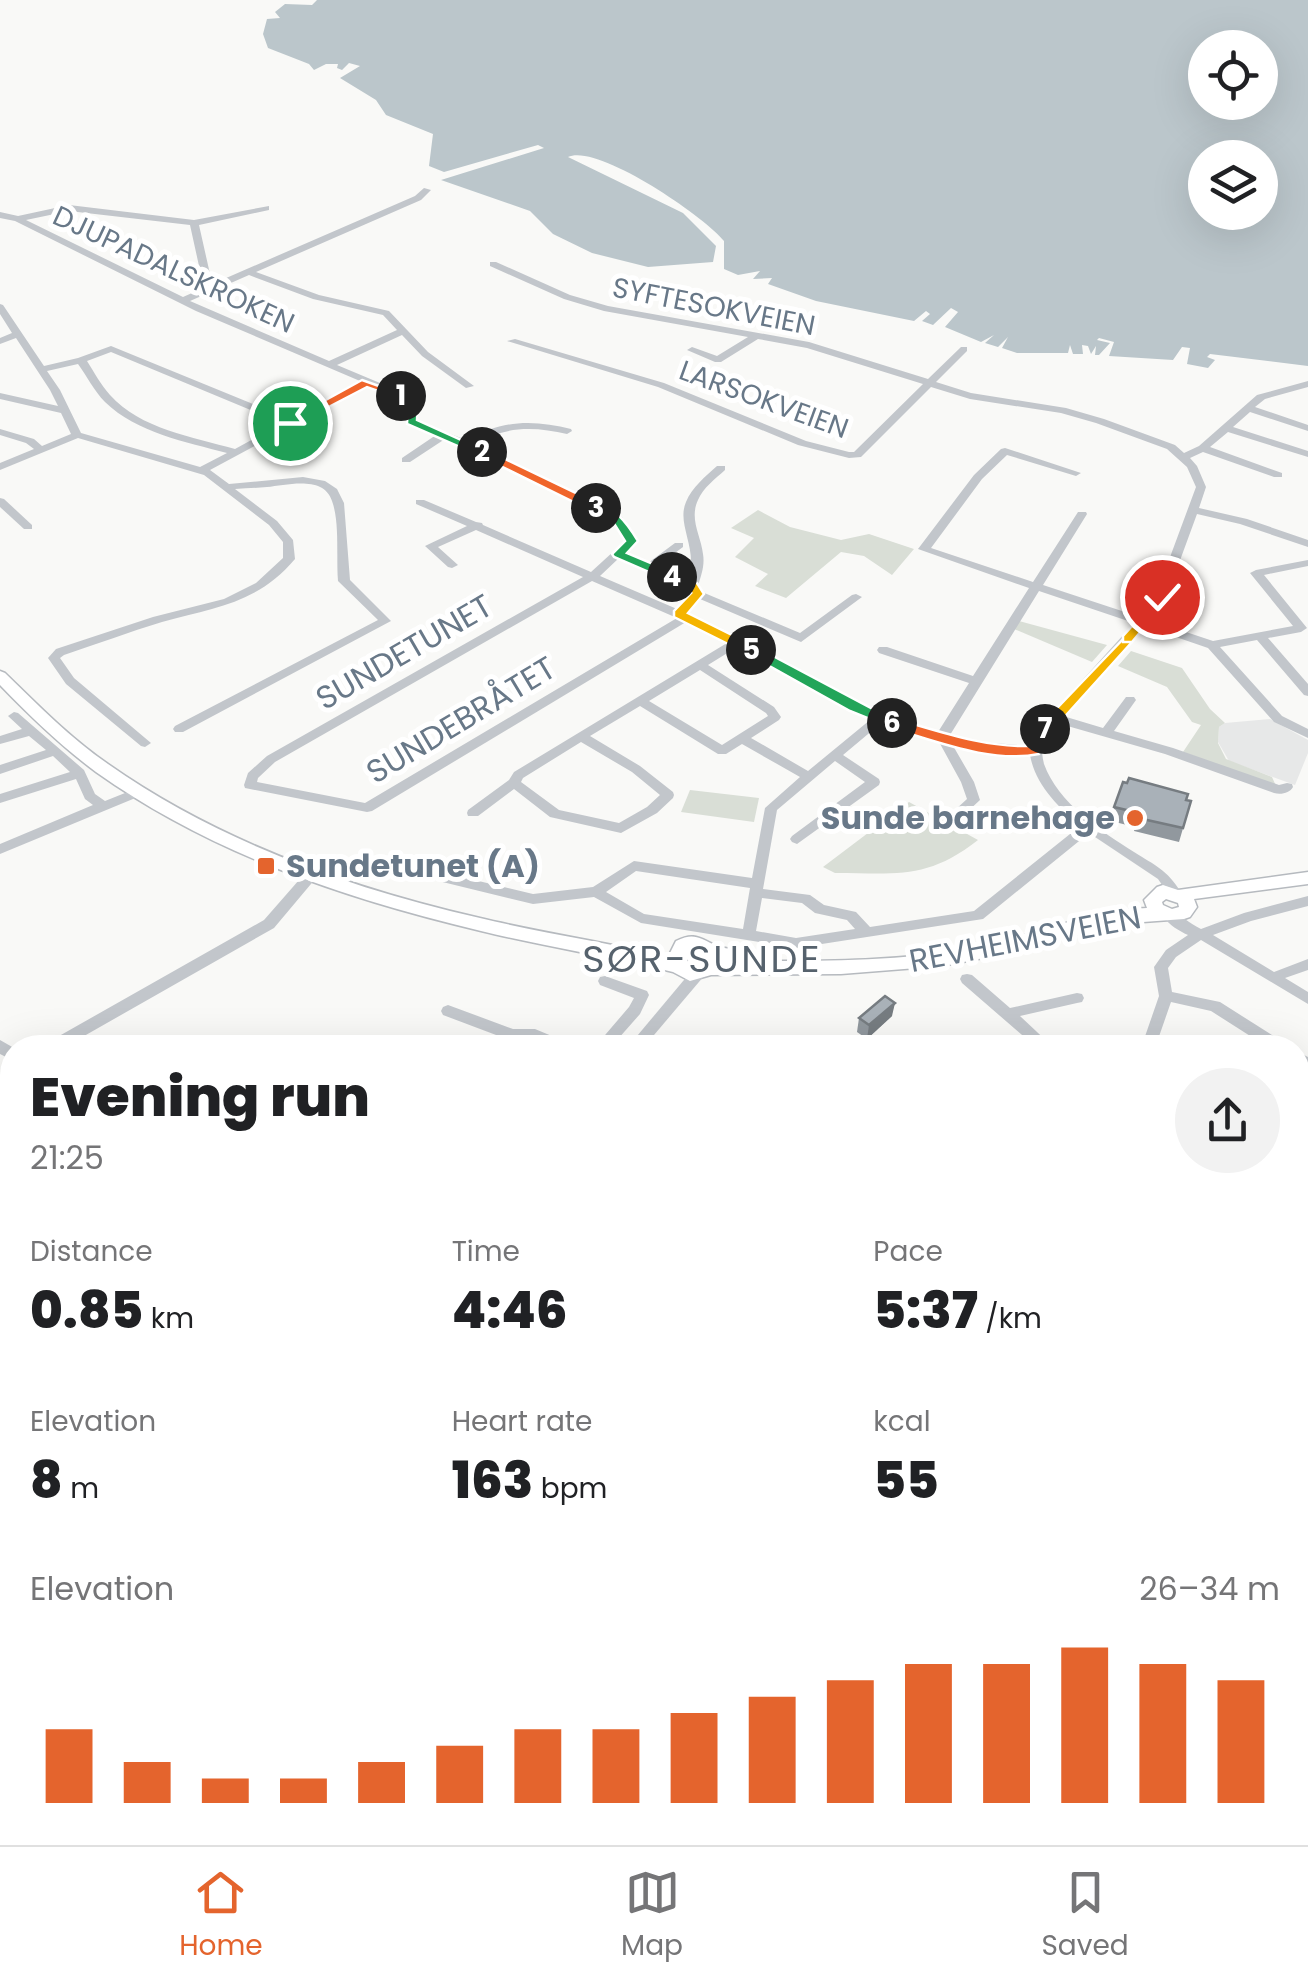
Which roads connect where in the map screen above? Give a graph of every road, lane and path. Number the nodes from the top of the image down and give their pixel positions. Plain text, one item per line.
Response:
1 (427, 190) dead end
2 (266, 208) dead end
3 (0, 215) edge
4 (18, 219) junction
5 (194, 223) junction
6 (493, 264) dead end
7 (248, 272) junction
8 (216, 285) junction
9 (182, 301) junction
10 (2, 311) edge
11 (402, 332) junction
12 (18, 334) junction
13 (758, 334) junction
14 (512, 340) dead end
15 (0, 341) edge
16 (964, 349) dead end
17 (692, 350) dead end
18 (81, 360) junction
19 (328, 365) junction
20 (43, 370) junction
21 (366, 382) junction
22 (931, 382) junction
23 (1308, 384) edge
24 (469, 386) dead end
25 (0, 396) edge
26 (1248, 408) junction
27 (66, 411) junction
28 (130, 416) joint
29 (290, 423) junction
30 (420, 426) joint
31 (1226, 428) junction
32 (1308, 428) edge
33 (567, 431) dead end
34 (0, 432) edge
35 (77, 434) junction
36 (442, 436) junction
37 (470, 446) junction
38 (1203, 448) junction
39 (41, 450) junction
40 (235, 452) junction
41 (1308, 454) edge
42 (1184, 456) junction
43 (406, 460) dead end
44 (0, 467) edge
45 (721, 468) dead end
46 (203, 470) junction
47 (1076, 473) dead end
48 (1278, 475) dead end
49 (228, 487) junction
50 (0, 502) edge
51 (420, 502) dead end
52 (1194, 510) junction
53 (1082, 514) dead end
54 (478, 525) junction
55 (28, 527) dead end
56 (1308, 544) edge
57 (679, 545) dead end
58 (619, 554) junction
59 (1301, 564) edge
60 (451, 566) dead end
61 (649, 567) junction
62 (594, 575) junction
63 (1308, 580) edge
64 (1035, 588) junction
65 (695, 590) junction
66 (856, 597) dead end
67 (682, 616) junction
68 (1145, 621) junction
69 (1260, 636) junction
70 (734, 643) junction
71 (1212, 644) junction
72 (883, 650) dead end
73 (699, 664) junction
74 (0, 676) edge
75 (977, 682) junction
76 (1308, 692) edge
77 (1130, 700) dead end
78 (640, 702) junction
79 (14, 716) dead end
80 (1055, 718) junction
81 (878, 719) junction
82 (179, 729) dead end
83 (30, 731) junction
84 (1105, 734) junction
85 (1308, 734) edge
86 (582, 736) junction
87 (742, 738) junction
88 (944, 738) junction
89 (134, 739) dead end
90 (0, 740) edge
91 (56, 751) junction
92 (1034, 751) junction
93 (836, 756) junction
94 (0, 770) edge
95 (80, 773) junction
96 (809, 777) junction
97 (514, 783) junction
98 (250, 785) joint
99 (1287, 787) dead end
100 (140, 791) junction
101 (0, 799) edge
102 (104, 807) junction
103 (961, 810) dead end
104 (473, 813) dead end
105 (1089, 826) junction
106 (797, 839) dead end
107 (0, 849) edge
108 (378, 862) dead end
109 (312, 875) junction
110 (1308, 880) edge
111 (757, 888) junction
112 (596, 892) junction
113 (1308, 901) edge
114 (1171, 904) junction
115 (748, 932) junction
116 (867, 932) junction
117 (1202, 935) junction
118 (679, 960) junction
119 (705, 963) junction
120 (1308, 964) edge
121 (1272, 978) junction
122 (967, 980) dead end
123 (605, 981) dead end
124 (1166, 996) junction
125 (1077, 998) dead end
126 (1308, 999) edge
127 (666, 1005) junction
128 (448, 1011) dead end
129 (1010, 1013) junction
130 (73, 1035) edge
131 (512, 1035) edge
132 (613, 1035) edge
133 (644, 1035) edge
134 (1033, 1035) edge
135 (1152, 1035) edge
136 (1261, 1035) edge

1 - 7 street
2 - 5 street
3 - 4 street, DJUPADALSKROKEN
4 - 5 street
4 - 9 street, DJUPADALSKROKEN
5 - 8 street
6 - 13 street, SYFTESOKVEIEN
7 - 8 street
7 - 11 street, DJUPADALSKROKEN
8 - 9 street
9 - 19 street, DJUPADALSKROKEN
10 - 12 street
11 - 19 street
11 - 24 street, DJUPADALSKROKEN
12 - 15 street
12 - 20 street
13 - 17 street
13 - 22 street, SYFTESOKVEIEN
14 - 22 street, LARSOKVEIEN
16 - 22 street, LARSOKVEIEN
18 - 20 street
18 - 28 street
18 - 29 street
19 - 21 street, DJUPADALSKROKEN
20 - 27 street
21 - 29 street
21 - 30 street, DJUPADALSKROKEN
22 - 42 street
23 - 26 street
25 - 27 street
26 - 31 street
26 - 32 street
27 - 35 street
28 - 40 street
29 - 40 street
30 - 36 street
31 - 38 street
31 - 41 street
33 - 37 street
34 - 39 street
35 - 39 street
35 - 46 street
36 - 37 street
36 - 43 street
37 - 58 street
38 - 42 street
38 - 48 street
39 - 44 street
40 - 46 street
42 - 52 street
45 - 65 street
46 - 49 street
47 - 64 street
49 - 82 street
49 - 89 street
50 - 55 street
51 - 54 street
52 - 56 street
52 - 68 street
53 - 64 street
54 - 60 street
54 - 62 street
57 - 61 street
58 - 61 street
58 - 62 street
59 - 63 street
59 - 69 street
61 - 65 street
62 - 67 street
62 - 98 street, SUNDETUNET
64 - 68 street
64 - 75 street
65 - 66 street
65 - 67 street, SUNDEBRÅTET
67 - 70 street
67 - 98 street, SUNDEBRÅTET
68 - 71 street
68 - 80 street
69 - 71 street
69 - 76 street
70 - 73 street
70 - 81 street
71 - 85 street
72 - 75 street
73 - 78 street
73 - 87 street
74 - 100 main road
75 - 88 street
77 - 84 street
78 - 86 street
78 - 87 street
79 - 83 street
80 - 84 street
80 - 92 street
81 - 88 street
81 - 93 street
83 - 90 street
83 - 91 street
84 - 99 street
86 - 97 street
86 - 97 street
87 - 96 street
88 - 92 street
88 - 103 street
91 - 94 street
91 - 95 street
92 - 105 street
93 - 96 street
93 - 106 street
95 - 101 street
95 - 102 street
96 - 111 street
97 - 104 street
100 - 102 street
100 - 109 main road
102 - 107 street
105 - 114 street
105 - 116 street
108 - 112 street
109 - 118 main road
109 - 130 street
110 - 114 main road, REVHEIMSVEIEN
111 - 112 street
111 - 115 street
111 - 116 street
112 - 115 street
113 - 117 street
114 - 117 street
114 - 119 main road, REVHEIMSVEIEN
115 - 116 street
117 - 121 street
117 - 124 street
118 - 119 main road
118 - 119 main road
118 - 127 street
119 - 127 street
120 - 121 street
121 - 126 street
122 - 129 street
123 - 132 street
124 - 135 street
124 - 136 street
125 - 129 street
127 - 133 street
128 - 131 street
129 - 134 street

